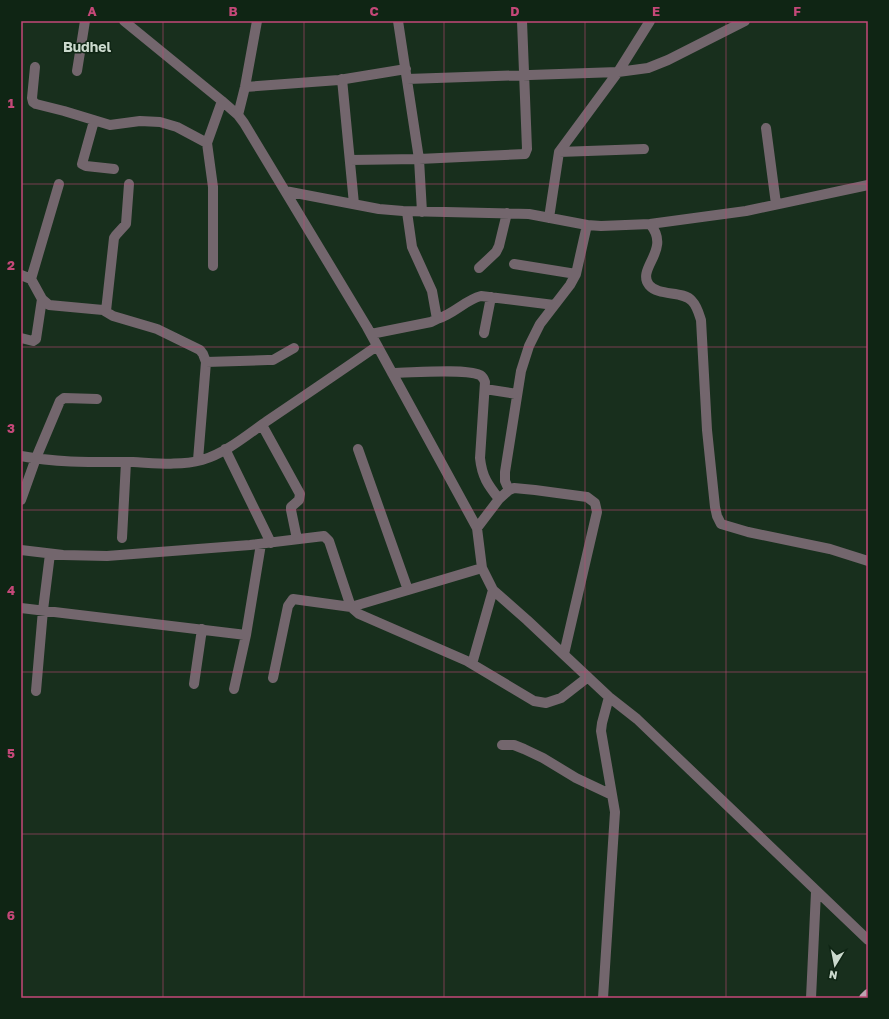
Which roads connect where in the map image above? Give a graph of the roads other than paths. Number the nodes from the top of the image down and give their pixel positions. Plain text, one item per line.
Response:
1 (85, 21) edge
2 (124, 21) edge
3 (257, 21) edge
4 (398, 21) edge
5 (522, 21) edge
6 (650, 21) edge
7 (745, 21) edge
8 (35, 67) dead end
9 (406, 69) junction
10 (77, 71) dead end
11 (618, 72) junction
12 (523, 75) junction
13 (342, 79) junction
14 (407, 79) junction
15 (245, 87) junction
16 (222, 101) junction
17 (238, 115) junction
18 (94, 121) junction
19 (766, 128) dead end
20 (206, 143) junction
21 (644, 149) dead end
22 (559, 152) junction
23 (419, 159) junction
24 (350, 160) junction
25 (114, 169) dead end
26 (59, 184) dead end
27 (129, 184) dead end
28 (868, 185) edge
29 (285, 191) junction
30 (354, 204) junction
31 (776, 204) junction
32 (407, 212) junction
33 (422, 212) junction
34 (506, 213) junction
35 (549, 218) junction
36 (650, 224) junction
37 (587, 225) junction
38 (514, 264) dead end
39 (213, 266) dead end
40 (479, 268) dead end
41 (576, 274) junction
42 (21, 275) edge
43 (31, 279) junction
44 (492, 297) junction
45 (42, 299) junction
46 (554, 305) junction
47 (106, 311) junction
48 (437, 319) junction
49 (484, 333) dead end
50 (371, 334) junction
51 (21, 338) edge
52 (377, 346) junction
53 (294, 348) dead end
54 (206, 362) junction
55 (392, 373) junction
56 (485, 389) junction
57 (517, 394) junction
58 (97, 399) dead end
59 (262, 425) junction
60 (224, 449) junction
61 (358, 449) dead end
62 (21, 456) edge
63 (36, 458) junction
64 (198, 460) junction
65 (126, 462) junction
66 (509, 490) junction
67 (499, 499) junction
68 (21, 500) edge
69 (477, 528) junction
70 (122, 538) dead end
71 (297, 539) junction
72 (266, 540) junction
73 (21, 550) edge
74 (50, 554) junction
75 (868, 561) edge
76 (482, 568) junction
77 (408, 590) junction
78 (493, 590) junction
79 (351, 607) junction
80 (21, 608) edge
81 (43, 610) junction
82 (202, 630) junction
83 (246, 635) junction
84 (564, 654) junction
85 (472, 664) junction
86 (588, 677) junction
87 (273, 678) dead end
88 (194, 684) dead end
89 (234, 689) dead end
90 (36, 691) dead end
91 (609, 697) junction
92 (502, 745) dead end
93 (612, 795) junction
94 (816, 892) junction
95 (868, 940) edge
96 (868, 994) edge
97 (603, 998) edge
98 (811, 998) edge
99 (864, 998) edge

1 - 10 street
2 - 16 street
3 - 15 street
4 - 9 street
5 - 12 street
6 - 11 street
7 - 11 street
8 - 18 street
9 - 13 street
9 - 14 street
11 - 12 street
11 - 22 street
12 - 14 street
12 - 23 street
13 - 15 street
13 - 24 street
14 - 23 street
15 - 17 street
16 - 17 street
16 - 20 street
17 - 29 street
18 - 20 street
18 - 25 street
19 - 31 street
20 - 39 street
21 - 22 street
22 - 35 street
23 - 24 street
23 - 33 street
24 - 30 street
26 - 43 street
27 - 47 street
28 - 31 street
29 - 30 street
29 - 50 street
30 - 32 street
31 - 36 street
32 - 33 street
32 - 48 street
33 - 34 street
34 - 35 street
34 - 40 street
35 - 37 street
36 - 37 street
36 - 75 street
37 - 41 street
38 - 41 street
41 - 46 street
42 - 43 street
43 - 45 street
44 - 46 street
44 - 48 street
44 - 49 street
45 - 47 street
45 - 51 street
46 - 57 street
47 - 54 street
48 - 50 street
50 - 52 street
52 - 55 street
52 - 59 street
53 - 54 street
54 - 64 street
55 - 56 street
55 - 69 street
56 - 57 street
56 - 67 street
57 - 66 street
58 - 63 street
59 - 60 street
59 - 71 street
60 - 64 street
60 - 72 street
61 - 77 street
62 - 63 street
63 - 65 street
63 - 68 street
64 - 65 street
65 - 70 street
66 - 67 street
66 - 84 street
67 - 69 street
69 - 76 street
71 - 72 street
71 - 79 street
72 - 74 street
72 - 83 street
73 - 74 street
74 - 81 street
76 - 77 street
76 - 78 street
77 - 79 street
78 - 84 street
78 - 85 street
79 - 85 street
79 - 87 street
80 - 81 street
81 - 82 street
81 - 90 street
82 - 83 street
82 - 88 street
83 - 89 street
84 - 86 street
85 - 86 street
86 - 91 street
91 - 93 street
91 - 94 street
92 - 93 street
93 - 97 street
94 - 95 street
94 - 98 street
96 - 99 main road

